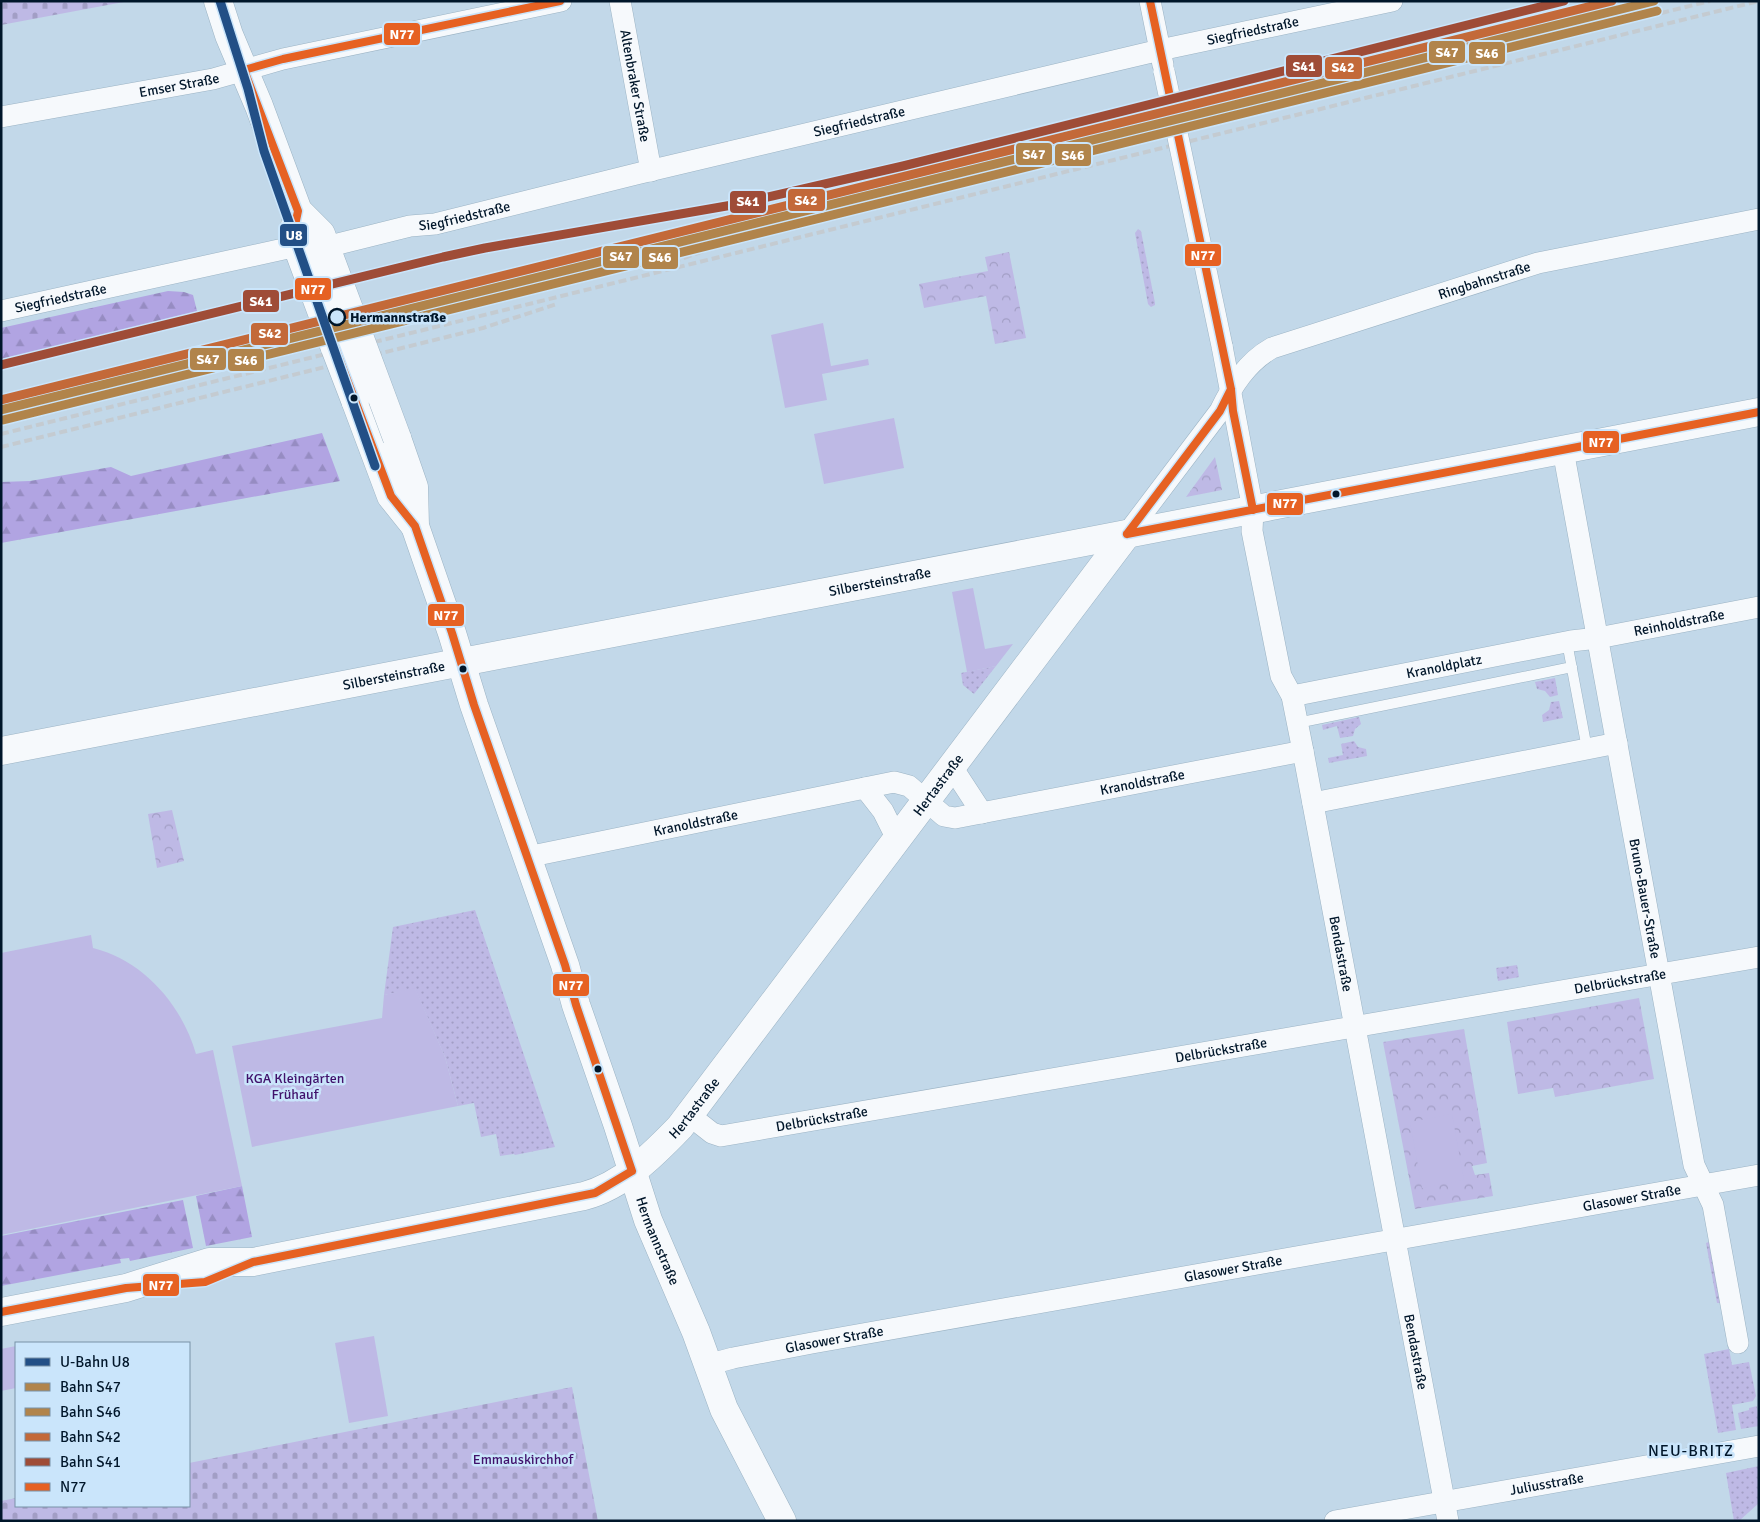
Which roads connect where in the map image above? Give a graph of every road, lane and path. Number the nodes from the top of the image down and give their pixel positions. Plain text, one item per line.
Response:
1 (218, 1) edge
2 (561, 1) edge
3 (620, 1) edge
4 (1150, 1) edge
5 (1392, 1) edge
6 (1160, 50) junction
7 (244, 70) junction
8 (1, 117) edge
9 (651, 171) junction
10 (298, 210) junction
11 (1759, 219) edge
12 (297, 246) junction
13 (326, 247) junction
14 (327, 289) junction
15 (1, 312) edge
16 (1231, 389) junction
17 (1759, 412) edge
18 (1563, 450) junction
19 (1253, 510) junction
20 (1127, 534) junction
21 (1759, 607) edge
22 (1598, 638) junction
23 (1567, 642) junction
24 (461, 662) junction
25 (1572, 667) junction
26 (1292, 696) junction
27 (1297, 723) junction
28 (1617, 743) junction
29 (1587, 749) junction
30 (1, 751) edge
31 (1303, 751) junction
32 (952, 766) junction
33 (865, 788) junction
34 (927, 800) junction
35 (1313, 803) junction
36 (982, 813) junction
37 (897, 839) junction
38 (527, 856) junction
39 (1759, 958) edge
40 (1659, 974) junction
41 (1356, 1026) junction
42 (689, 1115) junction
43 (632, 1171) junction
44 (1759, 1175) edge
45 (1703, 1185) junction
46 (1396, 1239) junction
47 (1, 1312) edge
48 (1738, 1344) dead end
49 (707, 1365) junction
50 (1759, 1446) edge
51 (1447, 1511) edge
52 (782, 1521) edge
53 (1335, 1521) edge

1 - 7 street, Hermannstraße
2 - 7 street, Emser Straße
3 - 9 street, Altenbraker Straße
4 - 6 street, Bendastraße
5 - 6 street, Siegfriedstraße
6 - 9 street, Siegfriedstraße
6 - 16 street, Bendastraße, bridge
7 - 8 street, Emser Straße
7 - 10 street, Hermannstraße
9 - 13 street, Siegfriedstraße
10 - 12 street, Hermannstraße
10 - 13 street, Hermannstraße
11 - 16 street, Ringbahnstraße
12 - 14 street, Hermannstraße
12 - 15 street, Siegfriedstraße
13 - 14 street, Hermannstraße
14 - 24 street, Hermannstraße, bridge
16 - 19 street, Bendastraße
16 - 20 street, Hertastraße
17 - 18 street, Silbersteinstraße
18 - 19 street, Silbersteinstraße
18 - 22 street, Bruno-Bauer-Straße
19 - 20 street, Silbersteinstraße
19 - 26 street, Bendastraße
20 - 24 street, Silbersteinstraße
20 - 32 street, Hertastraße
21 - 22 street, Reinholdstraße
22 - 23 street, Kranoldplatz
22 - 28 street, Bruno-Bauer-Straße
23 - 25 lane
23 - 26 street, Kranoldplatz
24 - 30 street, Silbersteinstraße
24 - 38 street, Hermannstraße
25 - 27 lane
25 - 29 lane
26 - 27 street, Bendastraße
27 - 31 street, Bendastraße
28 - 29 street
28 - 40 street, Bruno-Bauer-Straße
29 - 35 street
31 - 35 street, Bendastraße
31 - 36 street, Kranoldstraße
32 - 34 street, Hertastraße
32 - 36 street
33 - 34 street, Kranoldstraße
33 - 37 street
33 - 38 street, Kranoldstraße
34 - 36 street, Kranoldstraße
34 - 37 street, Hertastraße
35 - 41 street, Bendastraße
37 - 42 street, Hertastraße
38 - 43 street, Hermannstraße
39 - 40 street, Delbrückstraße
40 - 41 street, Delbrückstraße
40 - 45 street, Bruno-Bauer-Straße
41 - 42 street, Delbrückstraße
41 - 46 street, Bendastraße
42 - 43 street, Hertastraße
43 - 47 street, Hertastraße
43 - 49 street, Hermannstraße
44 - 45 street, Glasower Straße
45 - 46 street, Glasower Straße
45 - 48 street, Bruno-Bauer-Straße
46 - 49 street, Glasower Straße
46 - 51 street, Bendastraße
49 - 52 street, Hermannstraße
50 - 51 street, Juliusstraße
51 - 53 street, Juliusstraße

